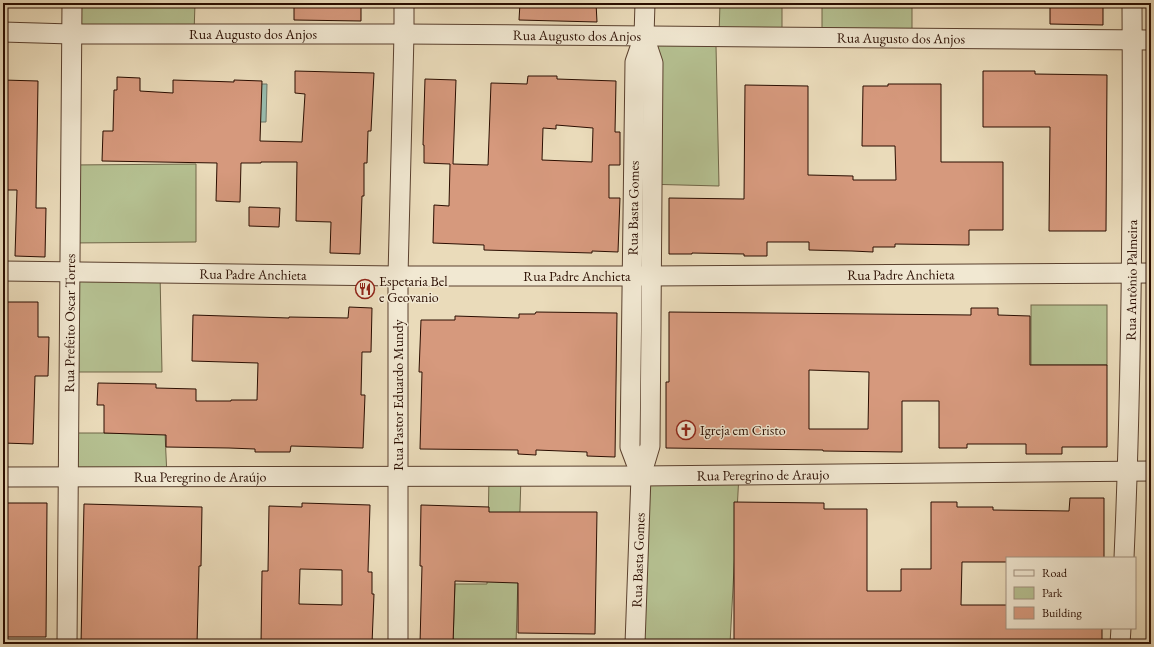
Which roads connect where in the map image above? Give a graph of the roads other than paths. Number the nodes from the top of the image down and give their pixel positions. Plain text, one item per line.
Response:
1 (72, 3) edge
2 (404, 3) edge
3 (645, 3) edge
4 (1132, 3) edge
5 (3, 32) edge
6 (71, 34) junction
7 (404, 34) junction
8 (644, 36) junction
9 (1142, 39) edge
10 (3, 271) edge
11 (70, 272) junction
12 (1131, 273) junction
13 (1151, 273) edge
14 (398, 276) junction
15 (632, 276) junction
16 (651, 276) junction
17 (1128, 471) junction
18 (1151, 471) edge
19 (3, 476) edge
20 (398, 476) junction
21 (641, 476) junction
22 (68, 477) junction
23 (1124, 557) edge
24 (1121, 629) edge
25 (67, 644) edge
26 (398, 644) edge
27 (635, 644) edge
28 (1120, 644) edge

1 - 6 street, Rua Prefeito Oscar Torres
2 - 7 street, Rua Pastor Eduardo Mundy
3 - 8 street, Rua Basta Gomes
4 - 9 street, Rua Antônio Palmeira
5 - 6 street, Rua Augusto dos Anjos
6 - 7 street, Rua Augusto dos Anjos
6 - 11 street, Rua Prefeito Oscar Torres
7 - 8 street, Rua Augusto dos Anjos
7 - 14 street, Rua Pastor Eduardo Mundy
8 - 9 street, Rua Augusto dos Anjos
8 - 15 street, Rua Basta Gomes
8 - 16 street, Rua Basta Gomes
9 - 12 street, Rua Antônio Palmeira
10 - 11 street, Rua Padre Anchieta
11 - 14 street, Rua Padre Anchieta
11 - 22 street, Rua Prefeito Oscar Torres
12 - 13 street, Rua Padre Anchieta
12 - 16 street, Rua Padre Anchieta
12 - 17 street, Rua Antônio Palmeira
14 - 15 street, Rua Padre Anchieta
14 - 20 street, Rua Pastor Eduardo Mundy
15 - 16 street, Rua Padre Anchieta
15 - 21 street, Rua Basta Gomes
16 - 21 street, Rua Basta Gomes
17 - 18 street, Rua Peregrino de Araujo
17 - 21 street, Rua Peregrino de Araujo
17 - 23 street, Rua Antônio Palmeira
19 - 22 street, Rua Peregrino de Araújo
20 - 21 street, Rua Peregrino de Araujo
20 - 22 street, Rua Peregrino de Araújo
20 - 26 street, Rua Pastor Eduardo Mundy
21 - 27 street, Rua Basta Gomes
22 - 25 street, Rua Prefeito Oscar Torres
24 - 28 street

